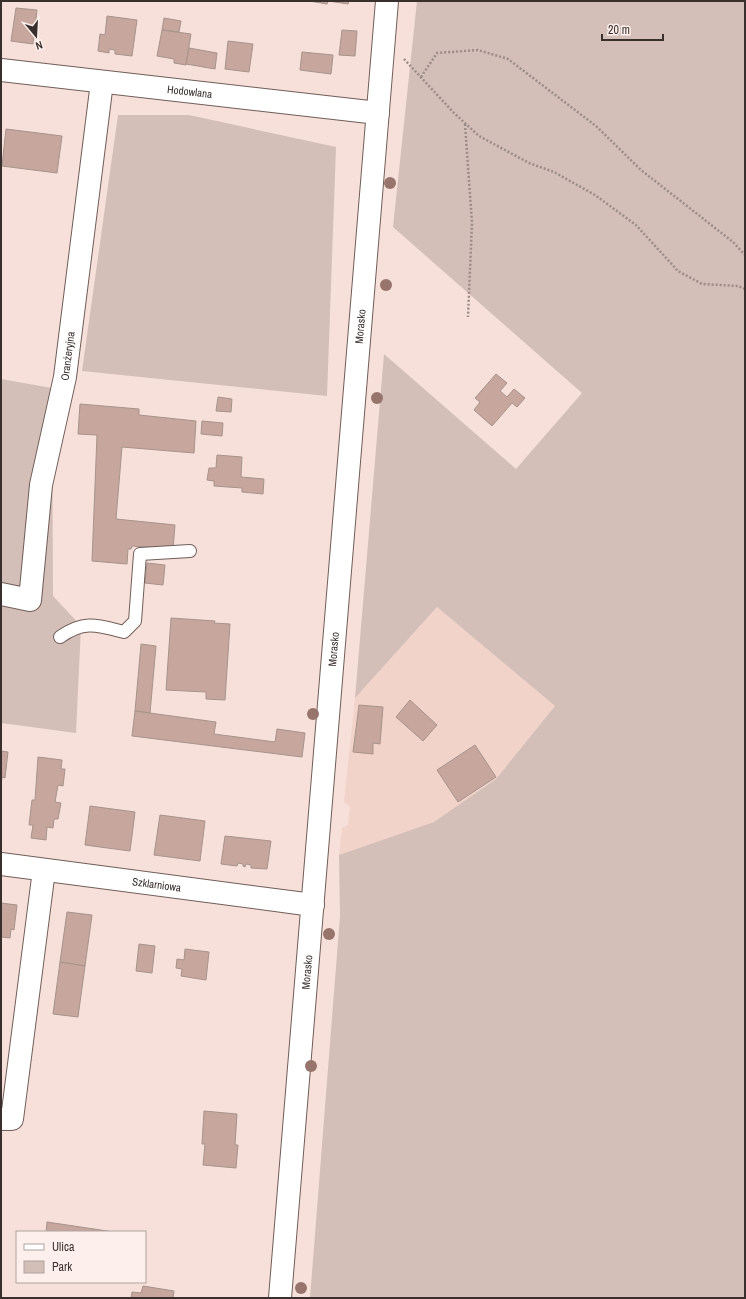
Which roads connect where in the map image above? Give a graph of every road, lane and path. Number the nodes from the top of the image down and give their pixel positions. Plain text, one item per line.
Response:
1 (387, 1) edge
2 (384, 37) junction
3 (1, 70) edge
4 (421, 77) junction
5 (102, 82) junction
6 (378, 113) junction
7 (465, 123) junction
8 (745, 254) edge
9 (745, 289) edge
10 (468, 317) dead end
11 (190, 551) dead end
12 (1, 594) edge
13 (60, 637) dead end
14 (1, 864) edge
15 (44, 870) junction
16 (313, 905) junction
17 (1, 1119) edge
18 (280, 1298) edge

1 - 2 street, Morasko
2 - 4 path
2 - 6 street, Morasko
3 - 5 street, Hodowlana
4 - 7 path
4 - 8 path
5 - 6 street, Hodowlana
5 - 12 street, Oranżeryjna
6 - 16 street, Morasko
7 - 9 path
7 - 10 path
11 - 13 lane
14 - 15 street, Szklarniowa
15 - 16 street, Szklarniowa
15 - 17 street
16 - 18 street, Morasko

